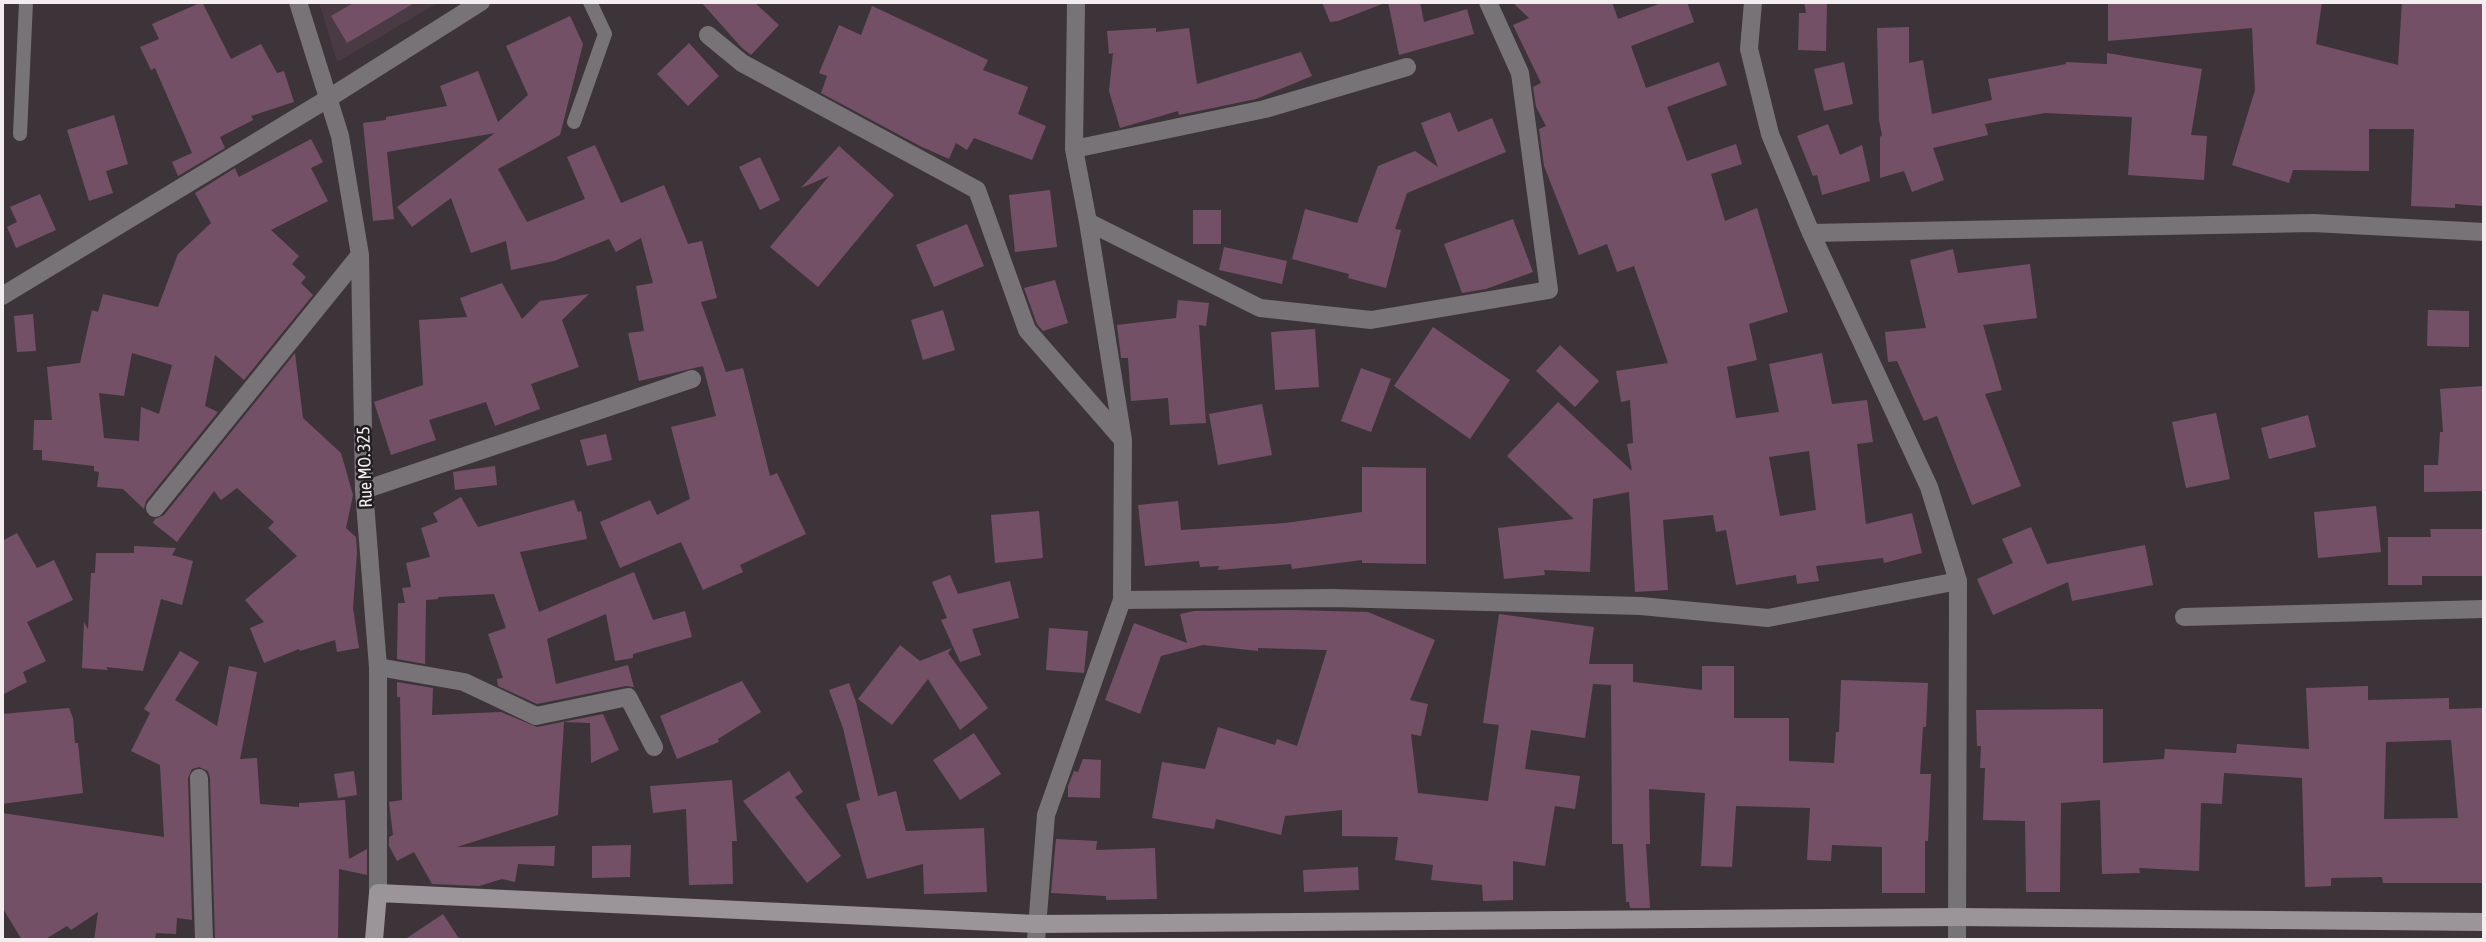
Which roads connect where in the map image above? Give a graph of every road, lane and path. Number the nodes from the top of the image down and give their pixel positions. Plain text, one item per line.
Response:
1 (26, 2) edge
2 (299, 2) edge
3 (481, 2) edge
4 (590, 2) edge
5 (1076, 2) edge
6 (1488, 2) edge
7 (1753, 2) edge
8 (708, 35) dead end
9 (1407, 67) dead end
10 (330, 98) junction
11 (573, 122) dead end
12 (20, 135) dead end
13 (1074, 149) junction
14 (1088, 222) junction
15 (2484, 232) edge
16 (1811, 233) junction
17 (360, 255) junction
18 (2, 296) edge
19 (692, 379) dead end
20 (1123, 440) junction
21 (364, 490) junction
22 (155, 508) dead end
23 (1958, 580) junction
24 (1122, 600) junction
25 (2484, 608) edge
26 (2184, 617) dead end
27 (378, 667) junction
28 (654, 747) dead end
29 (199, 778) dead end
30 (379, 893) junction
31 (1956, 917) junction
32 (2484, 922) edge
33 (1036, 932) edge
34 (204, 940) edge
35 (374, 940) edge
36 (1957, 940) edge

1 - 12 lane
2 - 10 street, Rue MO. 325
3 - 10 street
4 - 11 lane
5 - 13 street
6 - 14 street
7 - 16 street
8 - 20 street
9 - 13 street
10 - 17 street, Rue MO. 325
10 - 18 street
13 - 14 street
14 - 20 street
15 - 16 street
16 - 23 street
17 - 21 street, Rue MO. 325
17 - 22 street
19 - 21 street
20 - 24 street
21 - 27 street, Rue MO. 325
23 - 24 street
23 - 31 street
24 - 33 street
25 - 26 street
27 - 28 street
27 - 30 street, Rue MO. 325
29 - 34 street
30 - 33 street
30 - 35 street, Rue MO. 325
31 - 32 street
31 - 33 street
31 - 36 street

